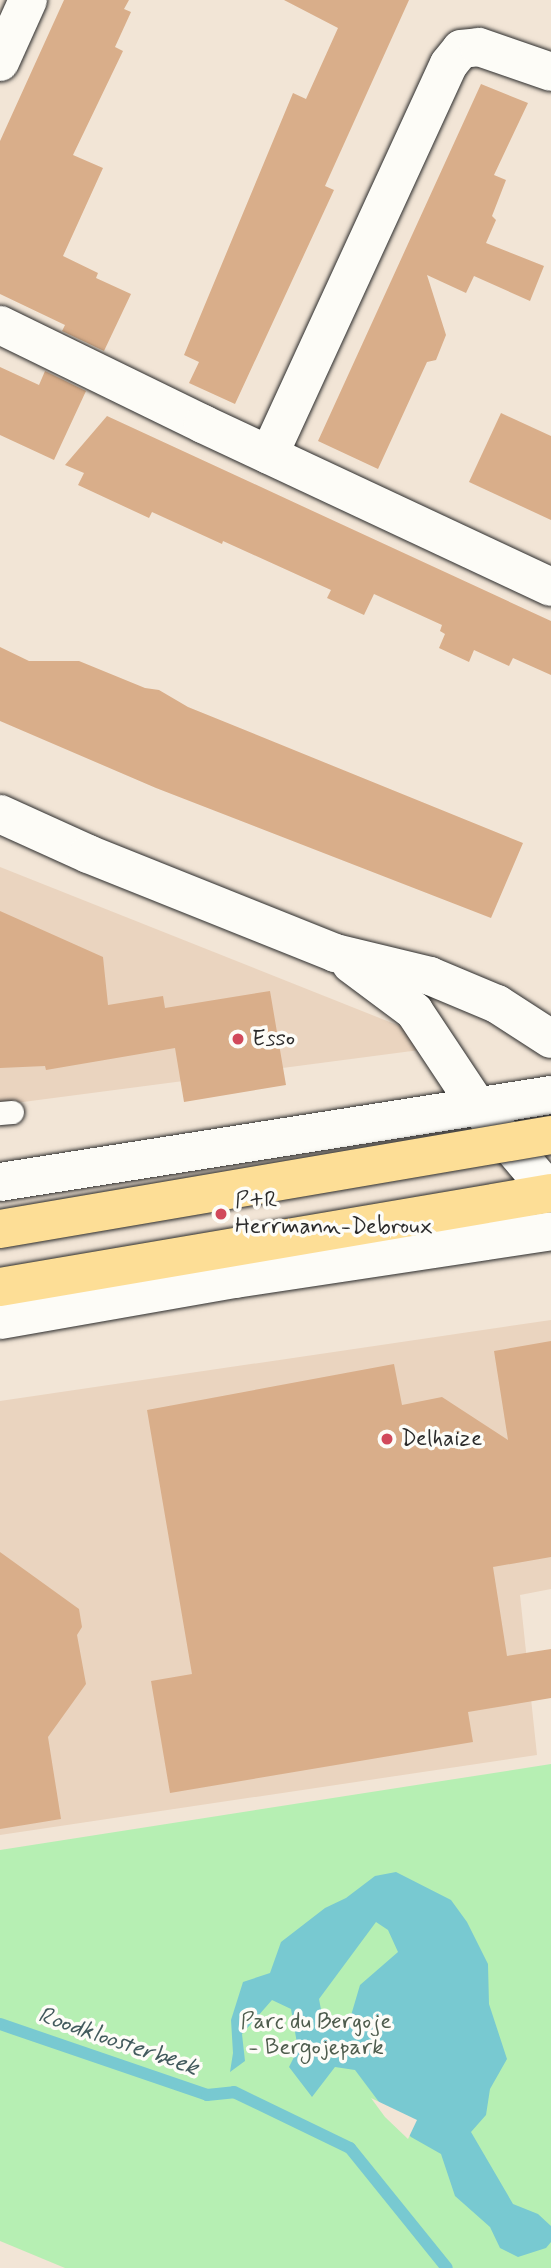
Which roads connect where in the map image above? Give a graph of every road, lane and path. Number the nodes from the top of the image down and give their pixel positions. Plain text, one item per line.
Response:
1 (28, 0) edge
2 (0, 62) edge
3 (551, 72) edge
4 (0, 325) edge
5 (269, 455) junction
6 (551, 587) edge
7 (0, 814) edge
8 (335, 953) junction
9 (551, 1039) edge
10 (547, 1089) edge
11 (477, 1106) junction
12 (551, 1135) edge
13 (0, 1182) edge
14 (551, 1193) edge
15 (0, 1229) edge
16 (551, 1231) edge
17 (0, 1287) edge
18 (0, 1320) edge

1 - 2 street
3 - 5 street
4 - 5 street
5 - 6 street
7 - 8 street
8 - 9 street
8 - 11 street
10 - 11 street
11 - 13 street
11 - 14 street
12 - 15 highway, bridge
14 - 17 highway
16 - 18 street

